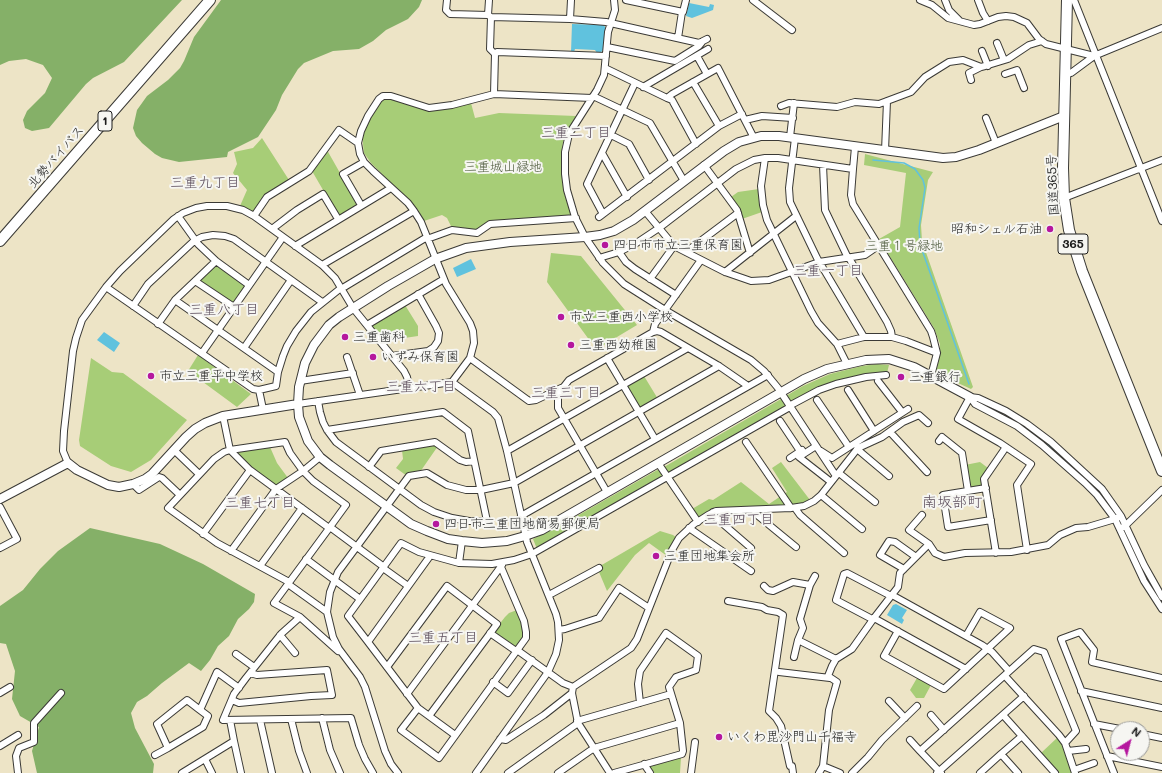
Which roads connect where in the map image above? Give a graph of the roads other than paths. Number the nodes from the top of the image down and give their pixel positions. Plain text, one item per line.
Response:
1 (210, 0) edge
2 (447, 0) edge
3 (489, 0) edge
4 (571, 0) edge
5 (614, 0) edge
6 (626, 0) edge
7 (686, 0) edge
8 (753, 0) edge
9 (920, 0) edge
10 (945, 0) edge
11 (978, 0) edge
12 (1067, 0) edge
13 (1074, 0) edge
14 (682, 12) junction
15 (490, 16) junction
16 (570, 19) junction
17 (960, 21) junction
18 (988, 21) junction
19 (611, 23) junction
20 (1162, 28) edge
21 (792, 30) dead end
22 (678, 38) junction
23 (1042, 41) junction
24 (997, 43) dead end
25 (607, 47) junction
26 (708, 49) dead end
27 (1066, 49) junction
28 (982, 51) dead end
29 (495, 54) junction
30 (606, 56) junction
31 (697, 56) junction
32 (1095, 56) junction
33 (1004, 60) junction
34 (988, 66) junction
35 (981, 67) junction
36 (605, 68) junction
37 (707, 74) junction
38 (1005, 74) dead end
39 (1065, 74) junction
40 (971, 80) dead end
41 (693, 82) junction
42 (635, 83) junction
43 (643, 87) junction
44 (1024, 88) dead end
45 (494, 94) junction
46 (592, 97) junction
47 (667, 98) junction
48 (887, 101) junction
49 (794, 103) junction
50 (781, 106) dead end
51 (623, 110) junction
52 (1064, 116) junction
53 (743, 117) junction
54 (792, 118) junction
55 (986, 118) dead end
56 (719, 126) junction
57 (611, 135) junction
58 (754, 138) junction
59 (792, 138) junction
60 (358, 143) junction
61 (996, 143) junction
62 (696, 144) junction
63 (855, 147) junction
64 (885, 151) junction
65 (602, 153) junction
66 (765, 158) junction
67 (792, 160) junction
68 (1162, 160) edge
69 (364, 162) junction
70 (672, 162) junction
71 (704, 165) junction
72 (823, 165) junction
73 (1141, 168) junction
74 (853, 169) junction
75 (649, 180) junction
76 (684, 181) junction
77 (718, 183) junction
78 (391, 188) junction
79 (626, 197) junction
80 (1064, 198) junction
81 (361, 205) junction
82 (414, 210) junction
83 (645, 211) junction
84 (738, 213) junction
85 (178, 216) junction
86 (254, 216) junction
87 (796, 216) junction
88 (576, 218) junction
89 (338, 219) junction
90 (1162, 220) edge
91 (659, 228) junction
92 (272, 229) junction
93 (477, 233) junction
94 (773, 234) junction
95 (283, 237) junction
96 (585, 237) junction
97 (427, 238) junction
98 (0, 241) edge
99 (194, 241) junction
100 (479, 245) junction
101 (295, 246) junction
102 (674, 246) junction
103 (878, 246) junction
104 (619, 252) junction
105 (686, 252) junction
106 (750, 253) junction
107 (599, 258) junction
108 (849, 258) junction
109 (435, 259) junction
110 (701, 260) junction
111 (216, 261) junction
112 (266, 262) junction
113 (819, 262) junction
114 (322, 265) junction
115 (725, 272) junction
116 (792, 272) junction
117 (444, 279) junction
118 (291, 280) junction
119 (650, 280) junction
120 (195, 281) junction
121 (250, 285) junction
122 (106, 287) junction
123 (341, 288) junction
124 (418, 294) junction
125 (676, 295) junction
126 (175, 300) junction
127 (322, 302) junction
128 (133, 306) junction
129 (234, 308) junction
130 (353, 308) junction
131 (665, 310) junction
132 (158, 324) junction
133 (367, 326) junction
134 (218, 330) junction
135 (653, 332) junction
136 (864, 337) junction
137 (892, 337) junction
138 (837, 344) junction
139 (244, 348) junction
140 (688, 348) junction
141 (202, 353) junction
142 (936, 353) junction
143 (392, 356) junction
144 (347, 358) dead end
145 (470, 358) junction
146 (607, 358) junction
147 (847, 364) junction
148 (720, 366) junction
149 (278, 372) junction
150 (353, 373) junction
151 (768, 375) junction
152 (886, 375) dead end
153 (931, 376) junction
154 (300, 381) junction
155 (878, 381) dead end
156 (452, 382) junction
157 (623, 386) junction
158 (748, 386) junction
159 (409, 387) junction
160 (561, 388) junction
161 (259, 390) junction
162 (848, 390) dead end
163 (780, 393) junction
164 (360, 395) junction
165 (970, 397) junction
166 (817, 400) dead end
167 (318, 402) junction
168 (298, 404) junction
169 (790, 407) junction
170 (263, 410) junction
171 (639, 412) junction
172 (223, 416) junction
173 (564, 419) junction
174 (780, 421) dead end
175 (928, 423) dead end
176 (327, 430) junction
177 (874, 431) junction
178 (890, 432) junction
179 (655, 439) junction
180 (939, 441) dead end
181 (746, 442) dead end
182 (580, 446) junction
183 (816, 446) junction
184 (849, 447) junction
185 (1006, 447) junction
186 (174, 450) junction
187 (230, 450) junction
188 (857, 450) junction
189 (507, 451) junction
190 (800, 451) junction
191 (320, 457) junction
192 (790, 458) dead end
193 (474, 461) junction
194 (68, 463) junction
195 (658, 463) junction
196 (369, 467) junction
197 (250, 470) junction
198 (303, 471) junction
199 (1162, 471) edge
200 (927, 472) dead end
201 (596, 473) junction
202 (199, 474) junction
203 (838, 474) junction
204 (889, 476) dead end
205 (667, 477) junction
206 (831, 482) junction
207 (514, 483) junction
208 (133, 484) junction
209 (986, 488) junction
210 (276, 489) junction
211 (399, 489) junction
212 (481, 490) junction
213 (1162, 490) edge
214 (968, 491) junction
215 (607, 492) junction
216 (180, 495) junction
217 (821, 495) junction
218 (0, 499) edge
219 (875, 502) dead end
220 (0, 507) edge
221 (386, 507) junction
222 (302, 508) junction
223 (793, 508) junction
224 (754, 510) junction
225 (713, 512) junction
226 (922, 515) dead end
227 (521, 516) junction
228 (1121, 516) junction
229 (991, 520) junction
230 (1115, 520) junction
231 (698, 522) junction
232 (1126, 525) junction
233 (329, 527) junction
234 (689, 528) junction
235 (1120, 528) junction
236 (862, 529) dead end
237 (203, 534) junction
238 (525, 536) junction
239 (462, 542) junction
240 (929, 544) junction
241 (357, 547) junction
242 (796, 547) dead end
243 (0, 548) edge
244 (750, 548) dead end
245 (1027, 550) junction
246 (231, 551) junction
247 (844, 553) dead end
248 (996, 553) junction
249 (532, 554) junction
250 (430, 556) junction
251 (916, 557) junction
252 (306, 559) junction
253 (459, 563) junction
254 (502, 565) junction
255 (260, 566) junction
256 (384, 567) junction
257 (599, 568) dead end
258 (904, 569) junction
259 (751, 571) dead end
260 (815, 576) dead end
261 (1150, 577) junction
262 (334, 580) junction
263 (1144, 580) junction
264 (289, 583) junction
265 (810, 585) junction
266 (408, 586) junction
267 (764, 586) dead end
268 (549, 595) junction
269 (891, 595) junction
270 (1162, 597) edge
271 (360, 599) junction
272 (728, 601) dead end
273 (472, 605) junction
274 (649, 608) junction
275 (1162, 609) edge
276 (327, 612) junction
277 (300, 617) junction
278 (873, 619) junction
279 (559, 630) junction
280 (898, 631) junction
281 (490, 633) junction
282 (280, 635) junction
283 (966, 636) junction
284 (798, 640) junction
285 (368, 642) junction
286 (988, 649) junction
287 (516, 650) junction
288 (295, 653) dead end
289 (236, 654) dead end
290 (794, 657) dead end
291 (346, 659) junction
292 (836, 659) junction
293 (532, 660) junction
294 (254, 667) junction
295 (387, 667) junction
296 (966, 669) junction
297 (548, 672) junction
298 (779, 672) dead end
299 (250, 673) junction
300 (1007, 673) junction
301 (830, 678) junction
302 (1162, 678) edge
303 (493, 682) junction
304 (10, 687) dead end
305 (238, 688) junction
306 (572, 690) junction
307 (1081, 691) junction
308 (0, 693) edge
309 (61, 693) dead end
310 (408, 694) junction
311 (671, 694) junction
312 (1024, 696) junction
313 (232, 700) junction
314 (888, 701) dead end
315 (640, 703) junction
316 (916, 706) dead end
317 (418, 708) junction
318 (1162, 708) edge
319 (200, 710) junction
320 (930, 715) dead end
321 (1003, 715) junction
322 (429, 716) junction
323 (322, 718) junction
324 (905, 718) junction
325 (291, 719) junction
326 (230, 720) junction
327 (260, 720) junction
328 (577, 722) junction
329 (680, 723) junction
330 (1094, 724) junction
331 (1110, 727) edge
332 (944, 730) junction
333 (18, 735) dead end
334 (455, 735) junction
335 (1022, 736) junction
336 (1150, 736) edge
337 (1162, 738) edge
338 (500, 739) junction
339 (910, 740) dead end
340 (234, 741) junction
341 (695, 742) dead end
342 (1065, 743) junction
343 (0, 746) edge
344 (168, 748) junction
345 (594, 748) junction
346 (1086, 749) dead end
347 (920, 751) junction
348 (1068, 751) junction
349 (1001, 754) junction
350 (155, 755) dead end
351 (1107, 756) junction
352 (205, 759) junction
353 (1094, 763) dead end
354 (644, 764) junction
355 (823, 766) junction
356 (1162, 767) edge
357 (477, 771) edge
358 (939, 772) edge
359 (1074, 772) edge
360 (18, 773) edge
361 (182, 773) edge
362 (212, 773) edge
363 (241, 773) edge
364 (272, 773) edge
365 (307, 773) edge
366 (340, 773) edge
367 (374, 773) edge
368 (398, 773) edge
369 (484, 773) edge
370 (508, 773) edge
371 (558, 773) edge
372 (610, 773) edge
373 (614, 773) edge
374 (650, 773) edge
375 (691, 773) edge
376 (793, 773) edge
377 (819, 773) edge
378 (840, 773) edge
379 (852, 773) edge
380 (980, 773) edge
381 (1018, 773) edge
382 (1055, 773) edge
383 (1114, 773) edge

1 - 98 highway, 北勢バイパス / 1
2 - 15 street
3 - 15 street
4 - 16 street
5 - 19 street
6 - 14 street
7 - 14 street
8 - 21 street
9 - 17 street
10 - 17 street
11 - 18 street
12 - 27 highway, 国道365号 / 365
13 - 32 street
14 - 22 street
15 - 16 street
15 - 29 street
16 - 19 street
17 - 18 street
18 - 23 street
19 - 22 street
19 - 25 street
20 - 32 street
22 - 25 street
23 - 27 street
23 - 33 street
24 - 33 street
25 - 30 street
26 - 31 street
27 - 32 street
27 - 39 highway, 国道365号 / 365
28 - 34 street
29 - 30 street
29 - 45 street
30 - 36 street
31 - 37 street
31 - 43 street
32 - 39 street
32 - 73 street
33 - 34 street
34 - 35 street
35 - 40 street
35 - 48 street
36 - 42 street
36 - 46 street
37 - 41 street
37 - 53 street
38 - 44 street
39 - 52 highway, 国道365号 / 365
41 - 47 street
41 - 56 street
42 - 43 street
42 - 51 street
43 - 47 street
45 - 46 street
45 - 60 street
46 - 51 street
46 - 88 street
47 - 62 street
48 - 49 street
48 - 64 street
49 - 50 street
49 - 54 street
51 - 57 street
51 - 70 street
52 - 61 street
52 - 80 highway, 国道365号 / 365
53 - 54 street
53 - 56 street
53 - 58 street
54 - 59 street
55 - 61 street
56 - 62 street
57 - 65 street
57 - 75 street
58 - 59 street
58 - 71 street
59 - 63 street
59 - 67 street
60 - 69 street
60 - 86 street
61 - 64 street
62 - 70 street
63 - 64 street
63 - 74 street
65 - 79 street
65 - 79 street
66 - 67 street
66 - 77 street
66 - 94 street
67 - 72 street
67 - 87 street
68 - 73 street
69 - 78 street
69 - 81 street
70 - 75 street
70 - 76 street
71 - 76 street
71 - 77 street
72 - 74 street
72 - 108 street
73 - 80 street
73 - 90 street
74 - 103 street
75 - 79 street
76 - 83 street
77 - 84 street
77 - 91 street
78 - 81 street
78 - 82 street
80 - 199 highway, 国道365号 / 365
81 - 89 street
82 - 97 street
82 - 114 street
83 - 91 street
83 - 96 street
84 - 105 street
84 - 106 street
85 - 86 street
85 - 99 street
85 - 122 street
86 - 92 street
87 - 94 street
87 - 113 street
88 - 93 street
88 - 96 street
89 - 92 street
89 - 101 street
91 - 102 street
91 - 104 street
92 - 95 street
93 - 97 street
93 - 100 street
94 - 106 street
94 - 116 street
95 - 101 street
95 - 112 street
96 - 100 street
96 - 107 street
97 - 109 street
97 - 123 street
99 - 111 street
99 - 112 street
99 - 128 street
100 - 109 street
101 - 114 street
102 - 105 street
102 - 119 street
103 - 108 street
103 - 142 street
104 - 107 street
104 - 119 street
105 - 110 street
106 - 115 street
107 - 131 street
108 - 113 street
108 - 137 street
109 - 117 street
109 - 130 street
110 - 115 street
110 - 125 street
111 - 120 street
111 - 121 street
112 - 118 street
112 - 121 street
113 - 116 street
113 - 136 street
114 - 123 street
115 - 116 street
116 - 138 street
117 - 124 street
117 - 145 street
118 - 127 street
118 - 139 street
119 - 125 street
120 - 126 street
120 - 129 street
121 - 129 street
122 - 128 street
122 - 194 street
123 - 127 street
123 - 130 street
124 - 133 street
124 - 143 street
125 - 131 street
126 - 132 street
126 - 134 street
127 - 149 street
128 - 132 street
129 - 134 street
130 - 133 street
130 - 154 street
131 - 135 street
131 - 151 street
132 - 141 street
133 - 143 street
134 - 139 street
134 - 141 street
135 - 140 street
135 - 146 street
136 - 137 street
136 - 138 street
137 - 142 street
138 - 147 street
139 - 149 street
140 - 148 street
140 - 157 street
141 - 161 street
142 - 153 street
143 - 159 street
144 - 150 street
145 - 156 street
145 - 160 street
146 - 157 street
146 - 160 street
147 - 153 street
147 - 163 street
148 - 158 street
148 - 171 street
149 - 161 street
150 - 154 street
150 - 164 street
151 - 158 street
151 - 163 street
152 - 169 street
153 - 165 street
154 - 168 street
155 - 177 street
156 - 159 street
156 - 189 street
157 - 171 street
157 - 173 street
158 - 179 street
159 - 164 street
160 - 173 street
161 - 170 street
162 - 177 street
163 - 169 street
163 - 195 street
164 - 167 street
165 - 185 street
165 - 228 street
165 - 230 street
166 - 184 street
167 - 168 street
167 - 176 street
168 - 170 street
168 - 191 street
169 - 183 street
169 - 205 street
170 - 172 street
171 - 179 street
171 - 182 street
172 - 186 street
172 - 187 street
173 - 182 street
173 - 189 street
174 - 190 street
175 - 178 street
176 - 193 street
176 - 196 street
177 - 184 street
178 - 188 street
178 - 200 street
179 - 201 street
180 - 214 street
181 - 223 street
182 - 201 street
182 - 207 street
183 - 184 street
183 - 190 street
183 - 203 street
183 - 206 street
185 - 209 street
185 - 245 street
186 - 202 street
186 - 208 street
187 - 197 street
187 - 198 street
187 - 202 street
188 - 203 street
188 - 204 street
189 - 207 street
190 - 192 street
191 - 198 street
191 - 221 street
193 - 196 street
193 - 212 street
194 - 208 street
194 - 218 street
195 - 205 street
195 - 215 street
196 - 211 street
197 - 210 street
197 - 237 street
198 - 210 street
198 - 233 street
201 - 215 street
201 - 227 street
202 - 216 street
203 - 206 street
203 - 219 street
205 - 231 street
205 - 249 street
206 - 217 street
207 - 212 street
207 - 227 street
208 - 216 street
209 - 214 street
209 - 229 street
210 - 222 street
210 - 246 street
211 - 212 street
211 - 212 street
211 - 221 street
213 - 232 street
214 - 229 street
215 - 238 street
216 - 237 street
217 - 223 street
217 - 236 street
220 - 243 street
221 - 239 street
221 - 241 street
222 - 233 street
222 - 255 street
223 - 224 street
223 - 247 street
224 - 225 street
224 - 242 street
225 - 231 street
225 - 244 street
226 - 240 street
227 - 238 street
228 - 230 street
228 - 232 street
229 - 248 street
230 - 235 street
230 - 245 street
231 - 234 street
232 - 235 street
232 - 261 street
233 - 241 street
233 - 252 street
234 - 259 street
234 - 274 street
235 - 263 street
237 - 246 street
238 - 239 street
238 - 249 street
239 - 253 street
240 - 248 street
240 - 251 street
241 - 256 street
241 - 262 street
245 - 248 street
246 - 255 street
249 - 254 street
249 - 268 street
250 - 253 street
250 - 256 street
250 - 266 street
251 - 258 street
251 - 258 street
252 - 262 street
252 - 264 street
253 - 254 street
254 - 273 street
254 - 287 street
255 - 264 street
256 - 266 street
256 - 271 street
257 - 268 street
258 - 269 street
260 - 265 street
261 - 263 street
261 - 270 street
262 - 271 street
262 - 276 street
263 - 275 street
264 - 276 street
264 - 277 street
265 - 267 street
265 - 284 street
266 - 285 street
268 - 279 street
269 - 278 street
269 - 278 street
269 - 283 street
271 - 285 street
272 - 376 street
273 - 281 street
273 - 295 street
273 - 310 street
274 - 279 street
274 - 306 street
276 - 291 street
277 - 282 street
277 - 291 street
278 - 280 street
278 - 292 street
279 - 297 street
280 - 296 street
280 - 296 street
281 - 287 street
281 - 322 street
282 - 288 street
282 - 294 street
283 - 286 street
283 - 286 street
284 - 290 street
284 - 292 street
285 - 295 street
286 - 296 street
286 - 300 street
287 - 293 street
287 - 303 street
289 - 294 street
291 - 368 street
292 - 301 street
293 - 297 street
293 - 303 street
294 - 299 street
295 - 310 street
297 - 306 street
297 - 338 street
298 - 301 street
299 - 305 street
299 - 313 street
300 - 312 street
300 - 332 street
300 - 342 street
301 - 355 street
302 - 307 street
303 - 334 street
304 - 308 street
305 - 313 street
305 - 319 street
306 - 328 street
306 - 338 street
307 - 318 street
307 - 330 street
309 - 360 street
310 - 317 street
311 - 315 street
311 - 315 street
311 - 329 street
312 - 321 street
312 - 342 street
313 - 326 street
314 - 324 street
315 - 328 street
316 - 324 street
317 - 322 street
317 - 334 street
319 - 344 street
319 - 344 street
320 - 332 street
321 - 335 street
321 - 358 street
322 - 334 street
323 - 325 street
323 - 366 street
323 - 367 street
324 - 379 street
325 - 327 street
325 - 365 street
326 - 327 street
326 - 340 street
327 - 364 street
328 - 345 street
328 - 370 street
329 - 345 street
329 - 354 street
330 - 331 street
330 - 351 street
332 - 347 street
333 - 343 street
335 - 349 street
335 - 382 street
336 - 337 street
338 - 357 street
339 - 347 street
340 - 352 street
340 - 363 street
341 - 375 street
342 - 348 street
344 - 350 street
345 - 371 street
345 - 372 street
346 - 348 street
347 - 358 street
348 - 359 street
349 - 380 street
349 - 381 street
351 - 356 street
351 - 383 street
352 - 361 street
352 - 362 street
353 - 359 street
354 - 373 street
354 - 374 street
355 - 377 street
355 - 378 street
357 - 369 street

